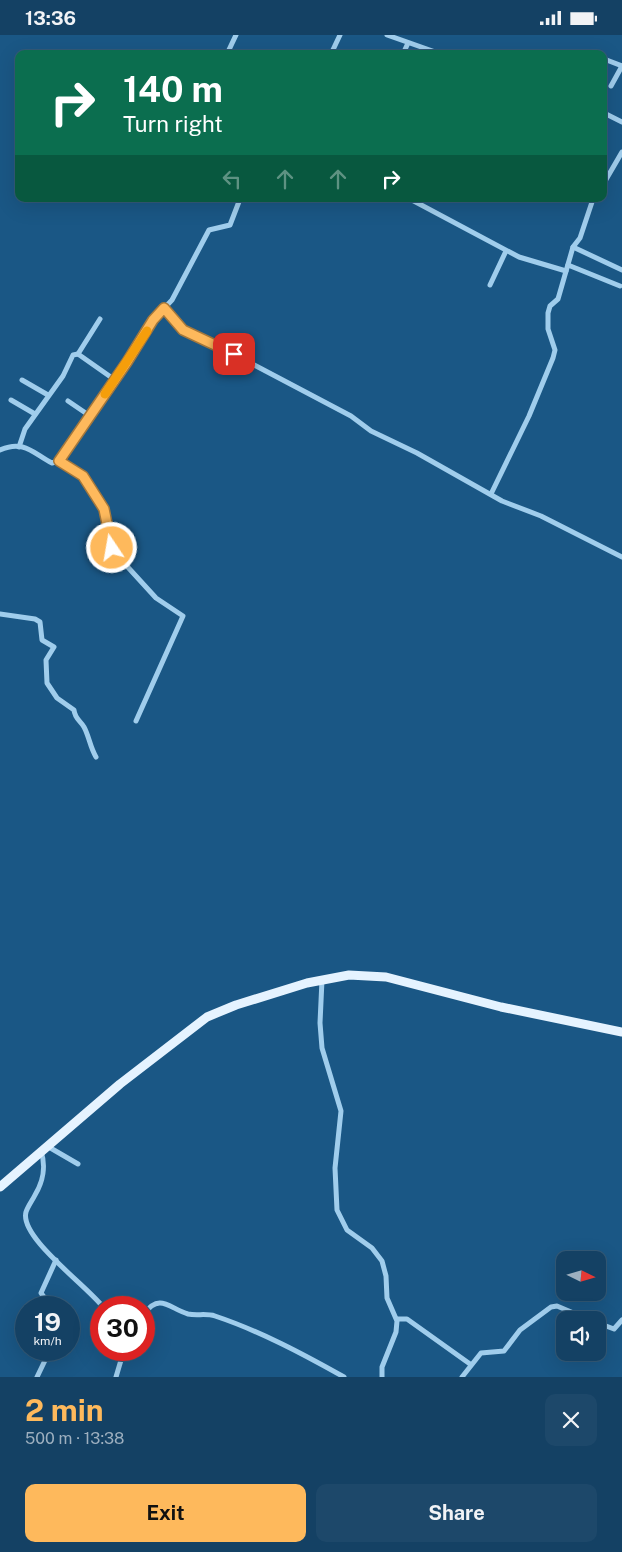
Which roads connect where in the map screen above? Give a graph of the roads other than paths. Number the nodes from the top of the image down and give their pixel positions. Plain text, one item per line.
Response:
1 (236, 35) edge
2 (340, 35) edge
3 (387, 35) edge
4 (408, 43) junction
5 (229, 50) edge
6 (333, 50) edge
7 (405, 50) edge
8 (429, 50) edge
9 (607, 60) edge
10 (622, 66) edge
11 (610, 86) dead end
12 (607, 114) edge
13 (622, 122) edge
14 (622, 152) edge
15 (607, 178) edge
16 (239, 202) edge
17 (416, 202) edge
18 (592, 202) edge
19 (574, 247) junction
20 (506, 251) junction
21 (568, 265) junction
22 (622, 270) edge
23 (566, 271) junction
24 (490, 285) dead end
25 (620, 286) dead end
26 (164, 308) junction
27 (100, 319) dead end
28 (78, 354) junction
29 (22, 380) dead end
30 (115, 380) junction
31 (48, 395) junction
32 (11, 400) dead end
33 (68, 401) dead end
34 (35, 414) junction
35 (90, 417) junction
36 (19, 447) junction
37 (0, 450) edge
38 (59, 461) junction
39 (490, 494) junction
40 (622, 557) edge
41 (0, 614) edge
42 (136, 721) dead end
43 (96, 757) dead end
44 (322, 980) junction
45 (622, 1032) edge
46 (44, 1149) junction
47 (78, 1164) dead end
48 (0, 1187) edge
49 (56, 1260) junction
50 (43, 1296) edge
51 (93, 1296) edge
52 (155, 1305) edge
53 (569, 1311) edge
54 (397, 1319) junction
55 (622, 1320) edge
56 (606, 1326) edge
57 (45, 1361) edge
58 (121, 1361) edge
59 (470, 1364) junction
60 (37, 1377) edge
61 (116, 1377) edge
62 (344, 1377) edge
63 (382, 1377) edge
64 (462, 1377) edge

1 - 5 street
2 - 6 street
3 - 4 street
4 - 7 street
4 - 8 street
9 - 10 street
10 - 11 street
12 - 13 street
14 - 15 street
16 - 26 street
17 - 20 street
18 - 19 street
19 - 21 street
19 - 22 street
20 - 23 street
20 - 24 street
21 - 23 street
21 - 25 street
23 - 39 street
26 - 30 street
26 - 39 street
27 - 28 street
28 - 30 street
28 - 31 street
29 - 31 street
30 - 35 street
31 - 34 street
32 - 34 street
33 - 35 street
34 - 36 street
35 - 38 street
36 - 37 street
36 - 38 street
38 - 42 street
39 - 40 street
41 - 43 street
44 - 45 main road
44 - 46 main road
44 - 54 street
46 - 47 street
46 - 48 main road
46 - 49 street
49 - 50 street
49 - 51 street
52 - 62 street
53 - 59 street
54 - 59 street
54 - 63 street
55 - 56 street
57 - 60 street
58 - 61 street
59 - 64 street

